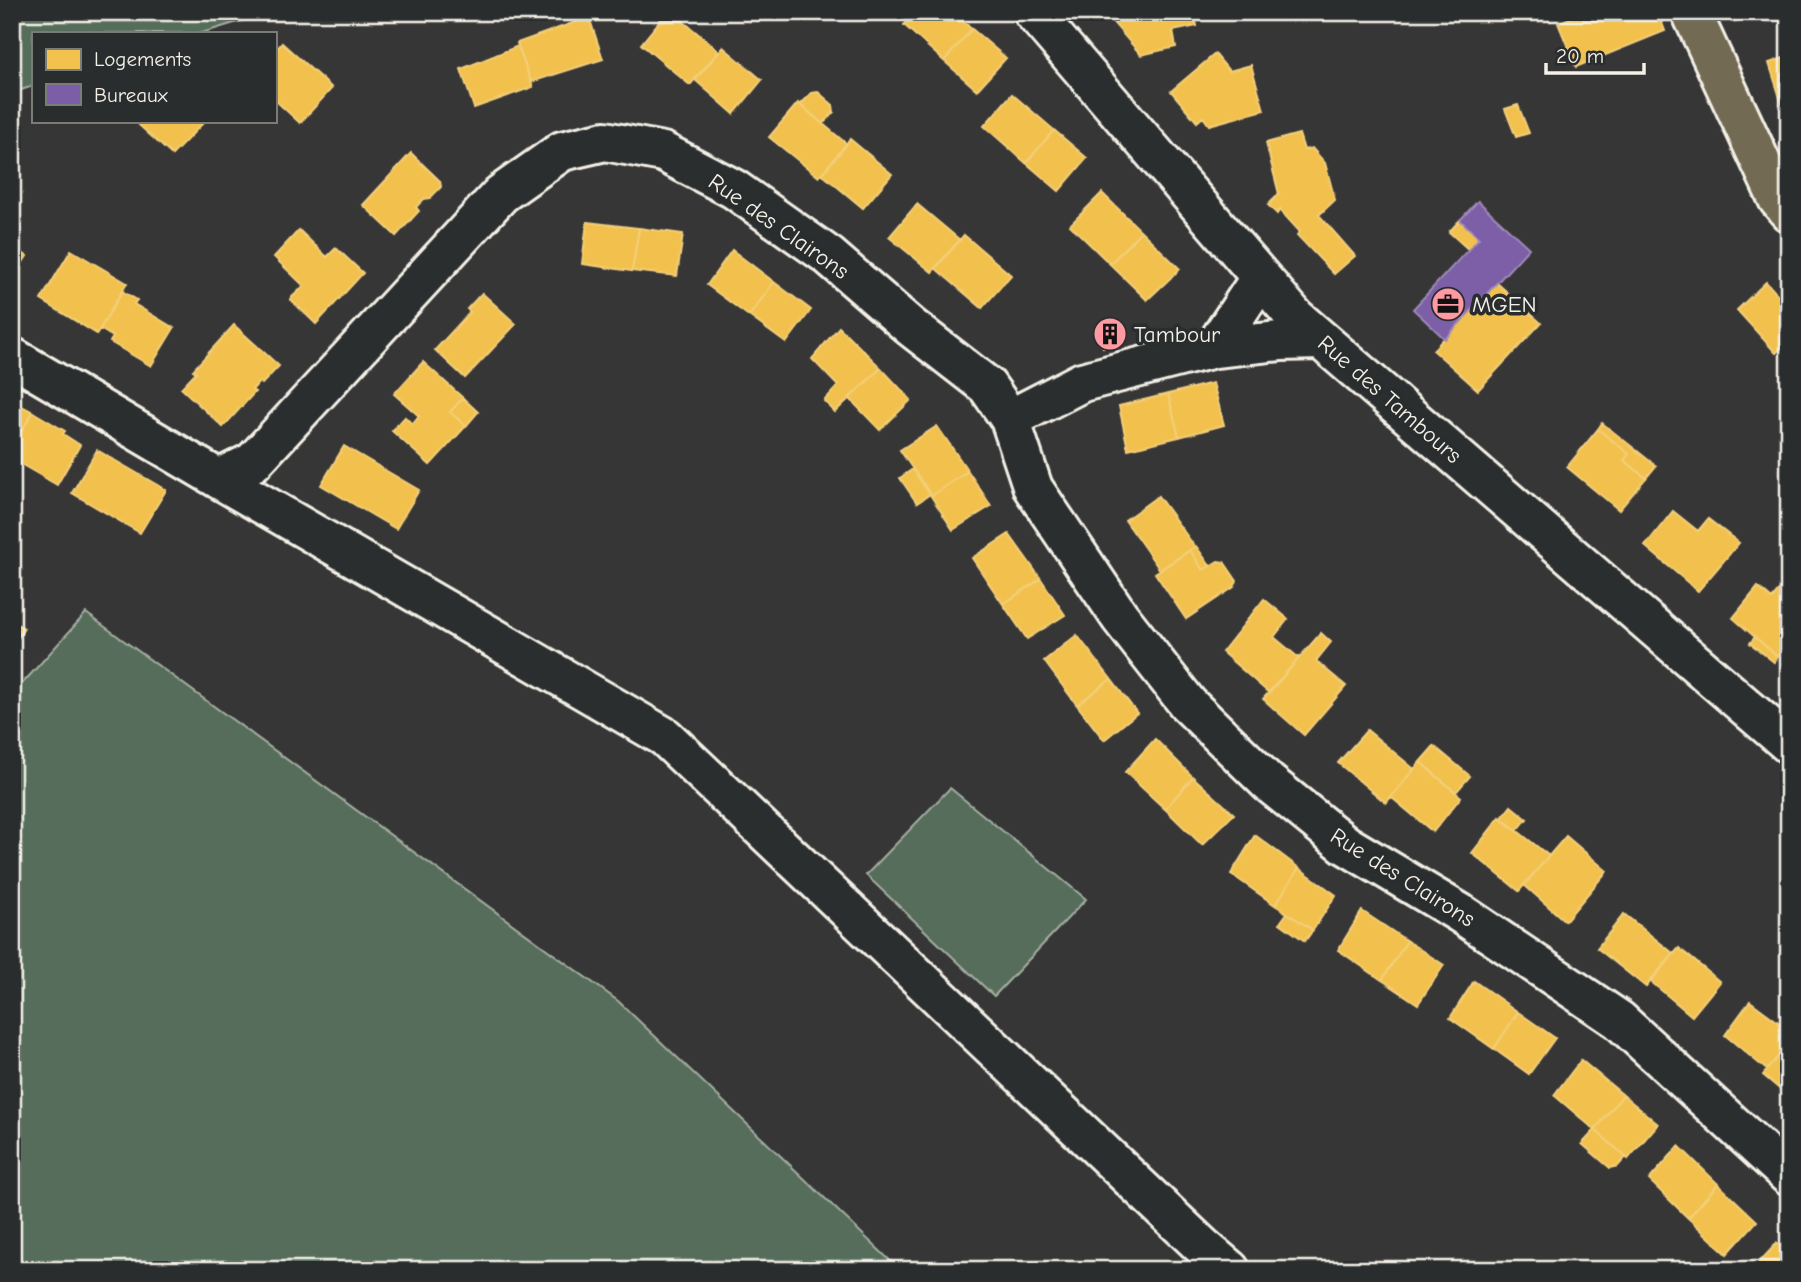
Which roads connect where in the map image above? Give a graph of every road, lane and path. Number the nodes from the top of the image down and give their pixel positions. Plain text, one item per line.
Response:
1 (1033, 12) edge
2 (1691, 12) edge
3 (1789, 212) edge
4 (1261, 277) junction
5 (1321, 340) junction
6 (1214, 348) junction
7 (12, 357) edge
8 (1010, 419) junction
9 (219, 479) junction
10 (1789, 744) edge
11 (1789, 1176) edge
12 (1230, 1270) edge

1 - 4 street, Rue des Tambours
2 - 3 main road
4 - 5 street, Rue des Tambours
4 - 6 street
5 - 6 street
5 - 10 street, Rue des Tambours
6 - 8 street
7 - 9 street
8 - 9 street, Rue des Clairons
8 - 11 street, Rue des Clairons
9 - 12 street

